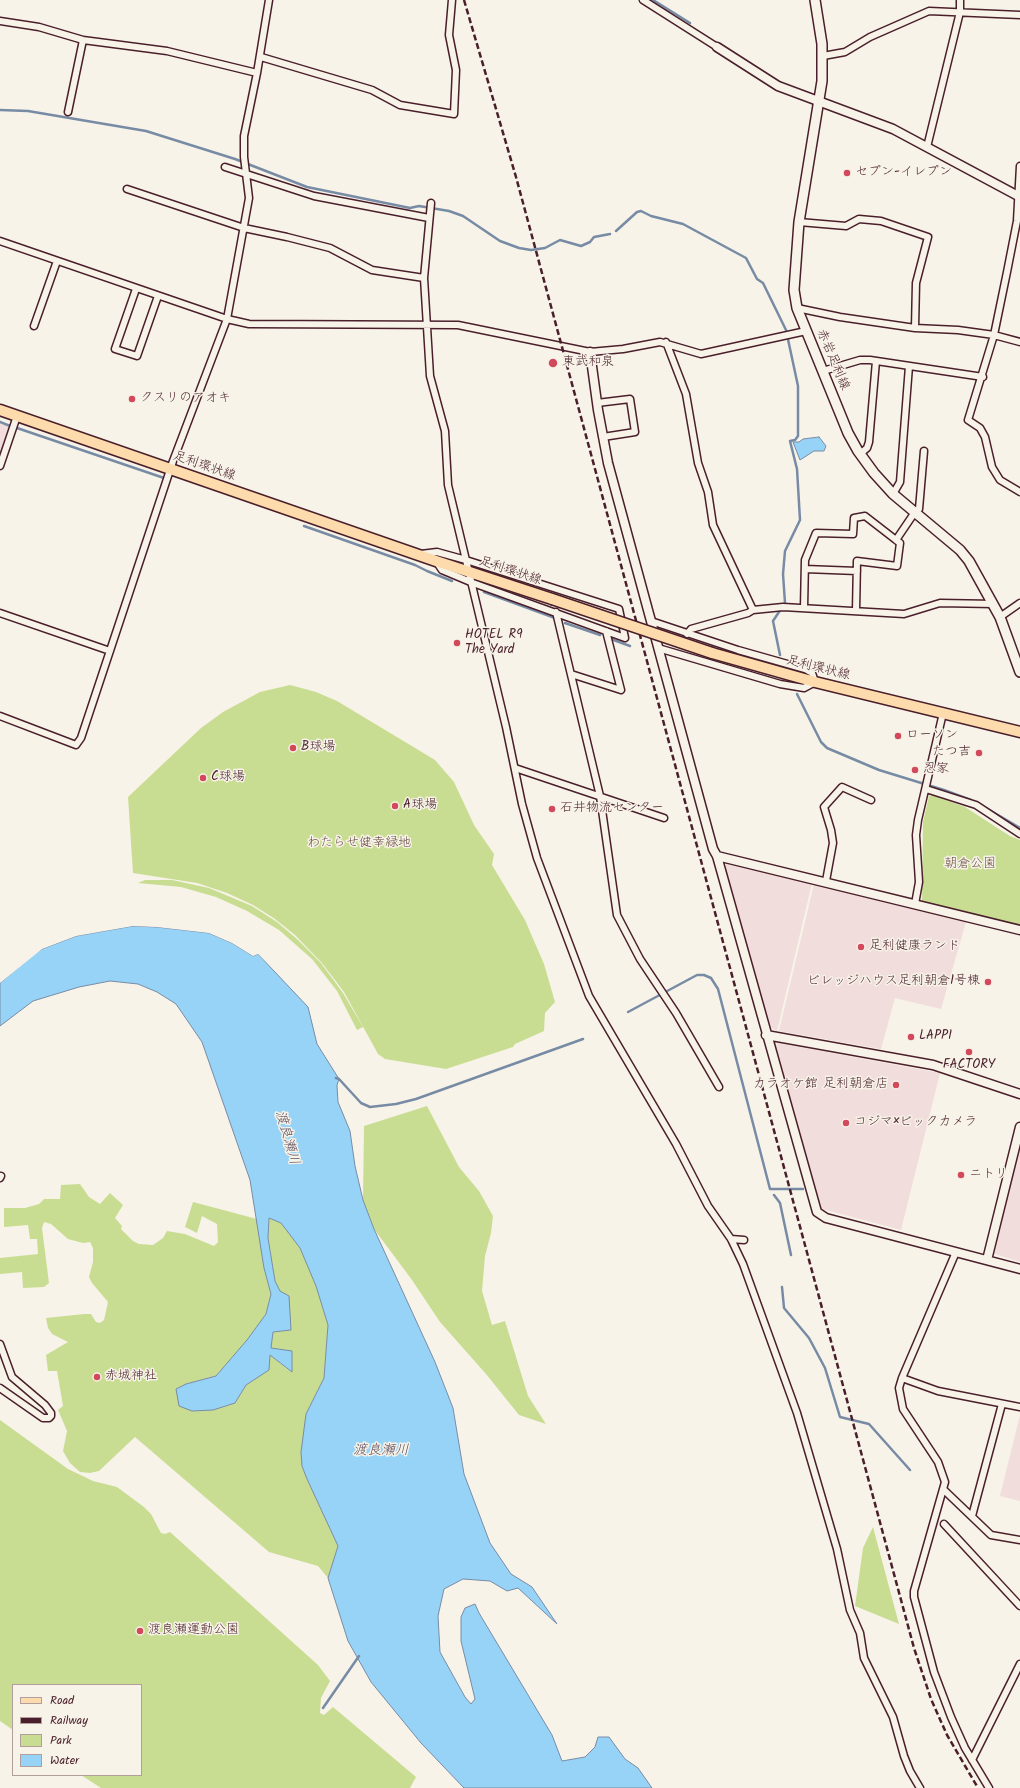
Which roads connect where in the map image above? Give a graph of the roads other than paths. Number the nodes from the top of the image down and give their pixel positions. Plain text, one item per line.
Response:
1 (269, 0) edge
2 (452, 0) edge
3 (643, 0) edge
4 (815, 0) edge
5 (960, 0) edge
6 (960, 12) junction
7 (1020, 15) edge
8 (0, 21) edge
9 (83, 40) junction
10 (717, 47) joint
11 (823, 56) junction
12 (260, 57) junction
13 (258, 73) junction
14 (820, 102) junction
15 (68, 112) dead end
16 (927, 147) junction
17 (1020, 166) edge
18 (225, 167) dead end
19 (246, 173) junction
20 (127, 189) dead end
21 (1019, 196) edge
22 (430, 204) dead end
23 (429, 216) junction
24 (799, 222) junction
25 (244, 228) junction
26 (0, 241) edge
27 (57, 261) junction
28 (424, 278) junction
29 (136, 289) junction
30 (158, 296) junction
31 (797, 308) junction
32 (227, 319) junction
33 (426, 324) junction
34 (34, 326) dead end
35 (915, 328) junction
36 (806, 331) junction
37 (994, 335) junction
38 (666, 342) junction
39 (1020, 342) edge
40 (590, 352) junction
41 (876, 361) junction
42 (909, 366) junction
43 (823, 371) junction
44 (983, 376) junction
45 (597, 403) junction
46 (0, 410) edge
47 (17, 416) junction
48 (603, 437) junction
49 (924, 451) dead end
50 (860, 454) junction
51 (0, 466) edge
52 (172, 469) junction
53 (1020, 492) edge
54 (893, 494) junction
55 (915, 512) junction
56 (896, 540) junction
57 (418, 554) junction
58 (466, 560) junction
59 (436, 561) junction
60 (804, 569) junction
61 (856, 571) junction
62 (469, 572) junction
63 (473, 583) junction
64 (1020, 603) edge
65 (994, 604) junction
66 (804, 608) junction
67 (753, 610) junction
68 (856, 611) junction
69 (556, 612) junction
70 (0, 613) edge
71 (1000, 617) junction
72 (651, 621) junction
73 (606, 631) junction
74 (687, 634) junction
75 (658, 648) junction
76 (110, 651) junction
77 (1020, 672) edge
78 (571, 674) junction
79 (816, 682) junction
80 (943, 713) junction
81 (0, 716) edge
82 (1020, 732) edge
83 (515, 768) junction
84 (926, 789) junction
85 (600, 796) junction
86 (871, 800) dead end
87 (664, 818) dead end
88 (1020, 834) edge
89 (717, 856) junction
90 (826, 881) junction
91 (915, 904) junction
92 (1020, 930) edge
93 (766, 1035) junction
94 (719, 1087) dead end
95 (1020, 1094) edge
96 (1020, 1127) edge
97 (731, 1239) junction
98 (744, 1240) dead end
99 (956, 1252) junction
100 (987, 1260) junction
101 (1020, 1269) edge
102 (0, 1344) edge
103 (902, 1378) junction
104 (0, 1388) edge
105 (1002, 1404) junction
106 (1020, 1407) edge
107 (944, 1490) junction
108 (972, 1516) junction
109 (944, 1524) dead end
110 (1020, 1540) edge
111 (1020, 1606) edge
112 (1020, 1664) edge
113 (972, 1760) junction
114 (920, 1788) edge
115 (990, 1788) edge

1 - 12 street
2 - 12 street
3 - 10 street
4 - 11 main road, 赤岩足利線
5 - 6 street
6 - 7 street
6 - 11 street
6 - 16 street
8 - 9 street
9 - 13 street
9 - 15 street
10 - 14 street
11 - 14 main road, 赤岩足利線
12 - 13 street
13 - 19 street
14 - 16 street
14 - 24 main road, 赤岩足利線
16 - 21 street
17 - 21 street
18 - 19 street
19 - 23 street
19 - 25 street
20 - 25 street
21 - 37 street
22 - 23 street
23 - 28 street
24 - 31 main road, 赤岩足利線
24 - 35 street
25 - 28 street
25 - 32 street
26 - 27 street
27 - 29 street
27 - 34 street
28 - 33 street
29 - 30 street
29 - 30 street
30 - 32 street
31 - 35 street
31 - 36 main road, 赤岩足利線
32 - 33 street
32 - 52 street
33 - 40 street
33 - 58 street
35 - 37 street
36 - 38 street
36 - 43 main road, 赤岩足利線
37 - 39 street
37 - 44 street
38 - 40 street
38 - 67 street
40 - 45 street
41 - 42 street
41 - 43 street
41 - 50 street
42 - 44 street
42 - 54 street
43 - 50 main road, 赤岩足利線
44 - 53 street
45 - 48 street
45 - 48 street
46 - 47 main road, 足利環状線
47 - 51 street
47 - 52 main road, 足利環状線
48 - 72 street
49 - 55 street
50 - 54 main road, 赤岩足利線
52 - 57 main road, 足利環状線
52 - 76 street
54 - 55 main road, 赤岩足利線
55 - 56 street
55 - 65 main road, 赤岩足利線
56 - 60 street
56 - 61 street
57 - 58 street
57 - 59 main road, 足利環状線
58 - 62 street
58 - 73 street
59 - 62 main road, 足利環状線
59 - 63 street
60 - 61 street
60 - 66 street
61 - 68 street
62 - 63 street
62 - 79 main road, 足利環状線, bridge
63 - 69 street
63 - 83 street
64 - 71 street
65 - 68 street
65 - 71 main road, 赤岩足利線
66 - 67 street
66 - 68 street
67 - 74 street
69 - 73 street
69 - 78 street
70 - 76 street
71 - 77 main road, 赤岩足利線
72 - 74 street
72 - 75 street
73 - 78 street
74 - 79 street
75 - 79 street
75 - 89 street
76 - 81 street
78 - 85 street
79 - 80 main road, 足利環状線
80 - 82 main road, 足利環状線
80 - 84 street
83 - 85 street
83 - 97 street
84 - 88 street
84 - 91 street
85 - 87 street
85 - 94 street
86 - 90 street
89 - 90 street
89 - 93 street
90 - 91 street
91 - 92 street
93 - 95 street
93 - 99 street
96 - 100 street
97 - 98 street
97 - 114 street
99 - 100 street
99 - 103 street
100 - 101 street
102 - 104 street
103 - 105 street
103 - 107 street
105 - 106 street
105 - 108 street
107 - 108 street
107 - 113 street
108 - 110 street
109 - 111 street
112 - 113 street
113 - 115 street

